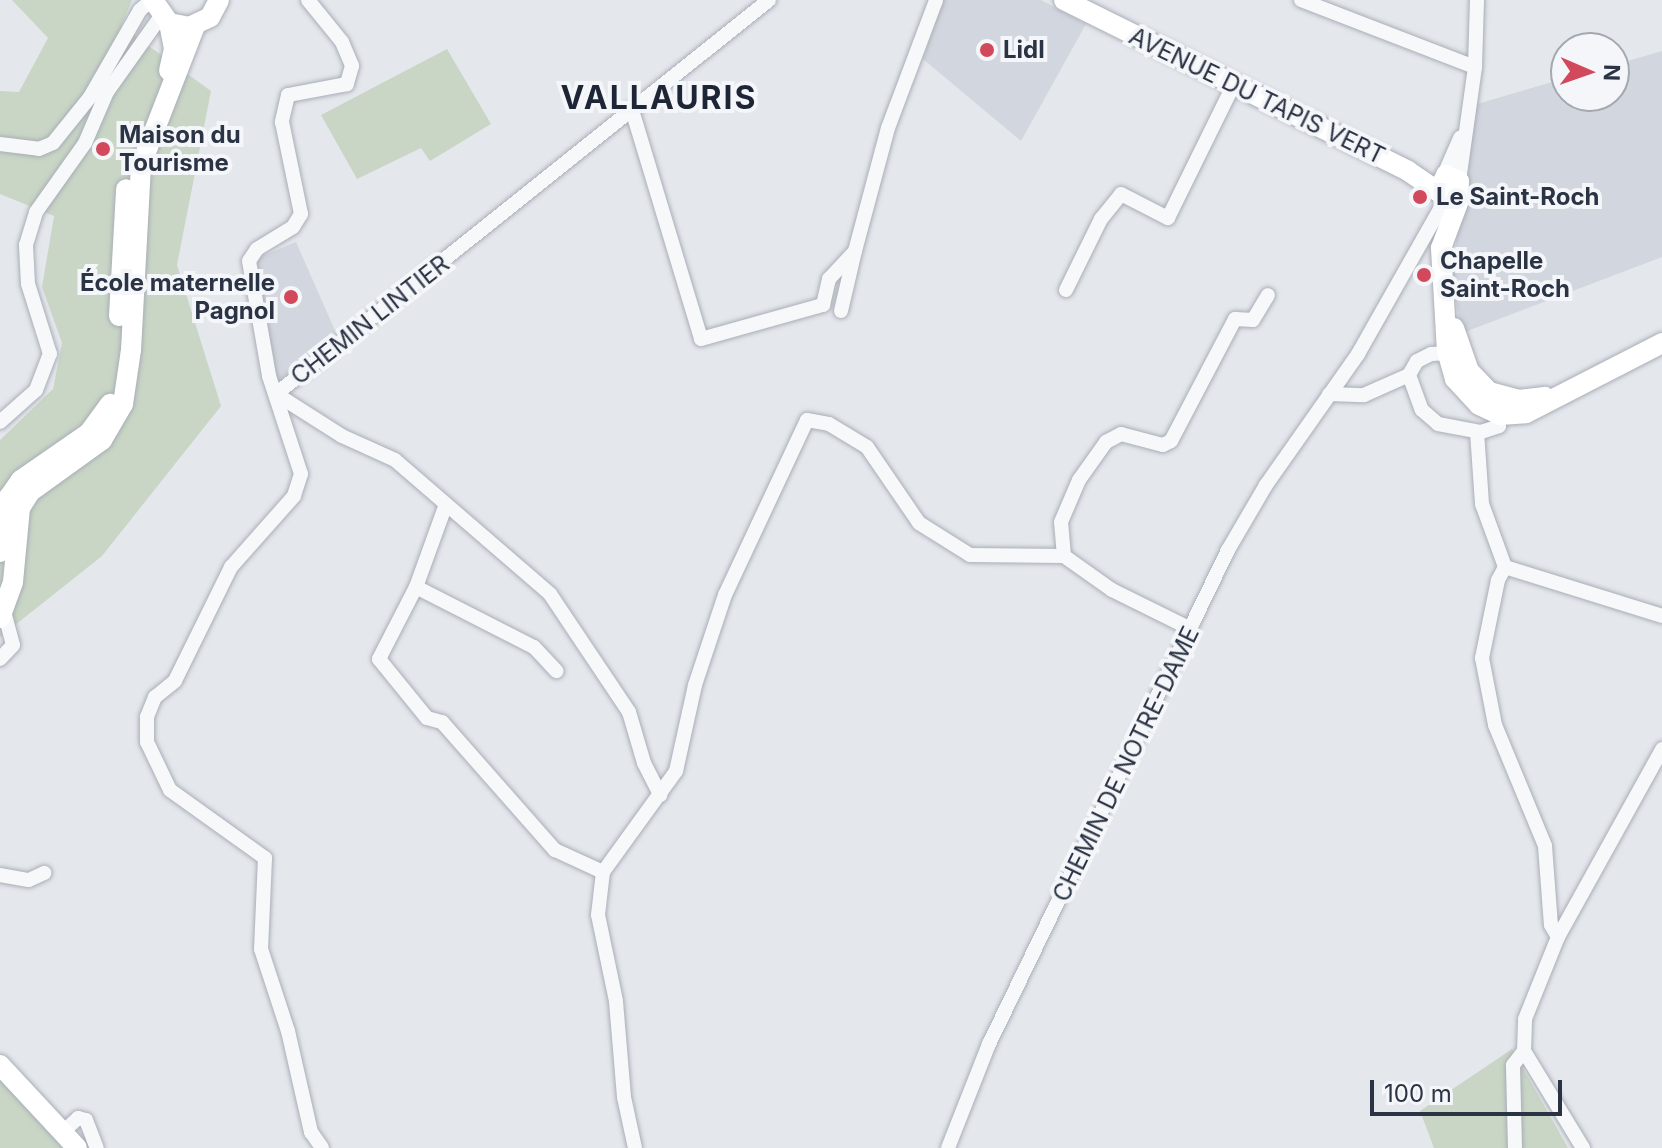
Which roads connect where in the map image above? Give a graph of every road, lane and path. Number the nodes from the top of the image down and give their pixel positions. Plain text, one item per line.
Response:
1 (219, 0) edge
2 (308, 0) edge
3 (769, 0) edge
4 (936, 0) edge
5 (1064, 0) edge
6 (1301, 0) edge
7 (1477, 0) edge
8 (159, 10) edge
9 (195, 26) junction
10 (1475, 67) junction
11 (1234, 84) junction
12 (632, 110) junction
13 (0, 144) edge
14 (1447, 188) junction
15 (855, 251) junction
16 (1066, 290) dead end
17 (1268, 295) dead end
18 (1448, 307) junction
19 (841, 311) dead end
20 (1662, 343) edge
21 (1447, 351) junction
22 (1409, 375) junction
23 (1382, 389) junction
24 (1412, 392) junction
25 (276, 394) junction
26 (1329, 394) junction
27 (1553, 396) junction
28 (1497, 408) junction
29 (0, 422) edge
30 (1477, 432) junction
31 (445, 507) junction
32 (0, 552) edge
33 (1064, 556) junction
34 (1505, 567) junction
35 (416, 587) junction
36 (1, 611) edge
37 (1662, 616) edge
38 (1191, 629) junction
39 (0, 659) edge
40 (556, 671) dead end
41 (1662, 749) edge
42 (660, 795) junction
43 (603, 872) junction
44 (44, 873) dead end
45 (0, 875) edge
46 (1558, 937) junction
47 (1524, 1051) junction
48 (0, 1065) edge
49 (62, 1133) junction
50 (77, 1148) edge
51 (97, 1148) edge
52 (322, 1148) edge
53 (635, 1148) edge
54 (948, 1148) edge
55 (1515, 1148) edge
56 (1583, 1148) edge

1 - 9 main road
2 - 25 street
3 - 12 street, CHEMIN LINTIER
4 - 15 street
5 - 11 main road, AVENUE DU TAPIS VERT
6 - 10 street
7 - 10 street, CHEMIN DE NOTRE-DAME
8 - 9 main road
8 - 13 street
8 - 29 street
8 - 32 main road
9 - 36 main road
10 - 14 street, CHEMIN DE NOTRE-DAME
11 - 14 main road, AVENUE DU TAPIS VERT
11 - 16 street
12 - 15 street
12 - 25 street, CHEMIN LINTIER
14 - 18 main road
14 - 26 street, CHEMIN DE NOTRE-DAME
15 - 19 street
17 - 33 street
18 - 21 main road
18 - 28 main road
20 - 27 main road
21 - 22 street
21 - 28 main road
22 - 23 street
22 - 24 street
23 - 24 street
23 - 26 street
24 - 30 street
25 - 31 street
25 - 52 street, CHEMIN LINTIER
26 - 38 street, CHEMIN DE NOTRE-DAME
27 - 28 main road
27 - 28 main road
28 - 30 street
30 - 34 street
31 - 35 street
31 - 42 street
33 - 38 street
33 - 42 street
34 - 37 street
34 - 46 street
35 - 40 street
35 - 43 street
36 - 39 street
38 - 54 street, CHEMIN DE NOTRE-DAME
41 - 46 street
42 - 43 street
43 - 53 street
44 - 45 street
46 - 47 street
47 - 55 street
47 - 56 street
48 - 49 main road
49 - 50 main road
49 - 51 street

